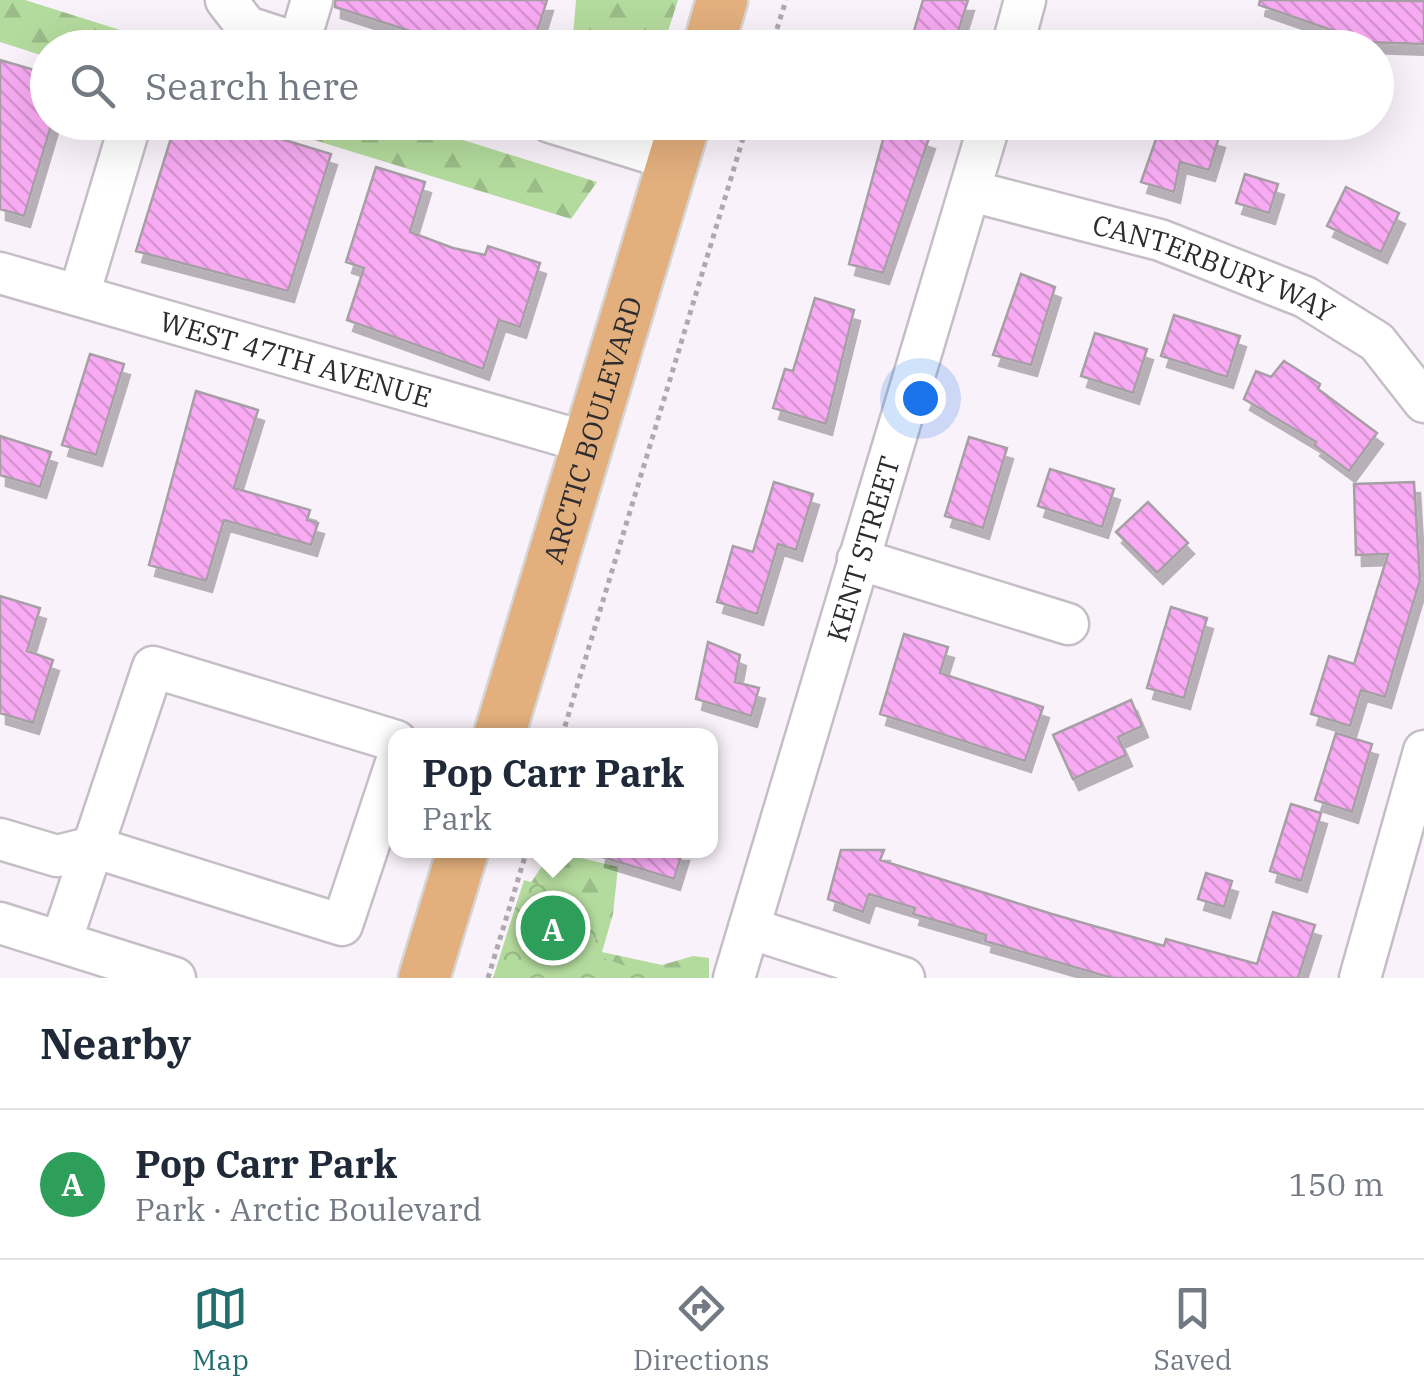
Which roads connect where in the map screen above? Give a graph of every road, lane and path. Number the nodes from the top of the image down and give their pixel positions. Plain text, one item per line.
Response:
1 (226, 0) edge
2 (312, 0) edge
3 (722, 0) edge
4 (786, 0) edge
5 (1025, 0) edge
6 (259, 30) edge
7 (307, 30) edge
8 (713, 30) edge
9 (777, 30) edge
10 (1017, 30) edge
11 (126, 140) edge
12 (743, 140) edge
13 (985, 140) edge
14 (679, 141) edge
15 (971, 191) junction
16 (0, 272) edge
17 (79, 295) junction
18 (1424, 402) edge
19 (589, 443) junction
20 (858, 559) junction
21 (1068, 624) dead end
22 (500, 728) edge
23 (564, 728) edge
24 (388, 738) edge
25 (1424, 751) edge
26 (388, 787) edge
27 (0, 839) edge
28 (93, 847) junction
29 (461, 858) edge
30 (525, 858) edge
31 (0, 923) edge
32 (749, 928) junction
33 (61, 942) junction
34 (176, 978) edge
35 (424, 978) edge
36 (488, 978) edge
37 (734, 978) edge
38 (904, 978) edge
39 (1360, 978) edge

1 - 6 street
2 - 7 street
3 - 8 main road
4 - 9 path
5 - 10 street
11 - 17 street
12 - 23 path
13 - 15 street, KENT STREET
14 - 19 main road, ARCTIC BOULEVARD
15 - 18 street, CANTERBURY WAY
15 - 20 street, KENT STREET
16 - 17 street, WEST 47TH AVENUE
17 - 19 street, WEST 47TH AVENUE
19 - 22 main road, ARCTIC BOULEVARD
20 - 21 street
20 - 32 street, KENT STREET
24 - 28 street
25 - 39 street
26 - 28 street
27 - 28 street
28 - 33 street
29 - 35 main road
30 - 36 path
31 - 33 street
32 - 37 street, KENT STREET
32 - 38 street
33 - 34 street

